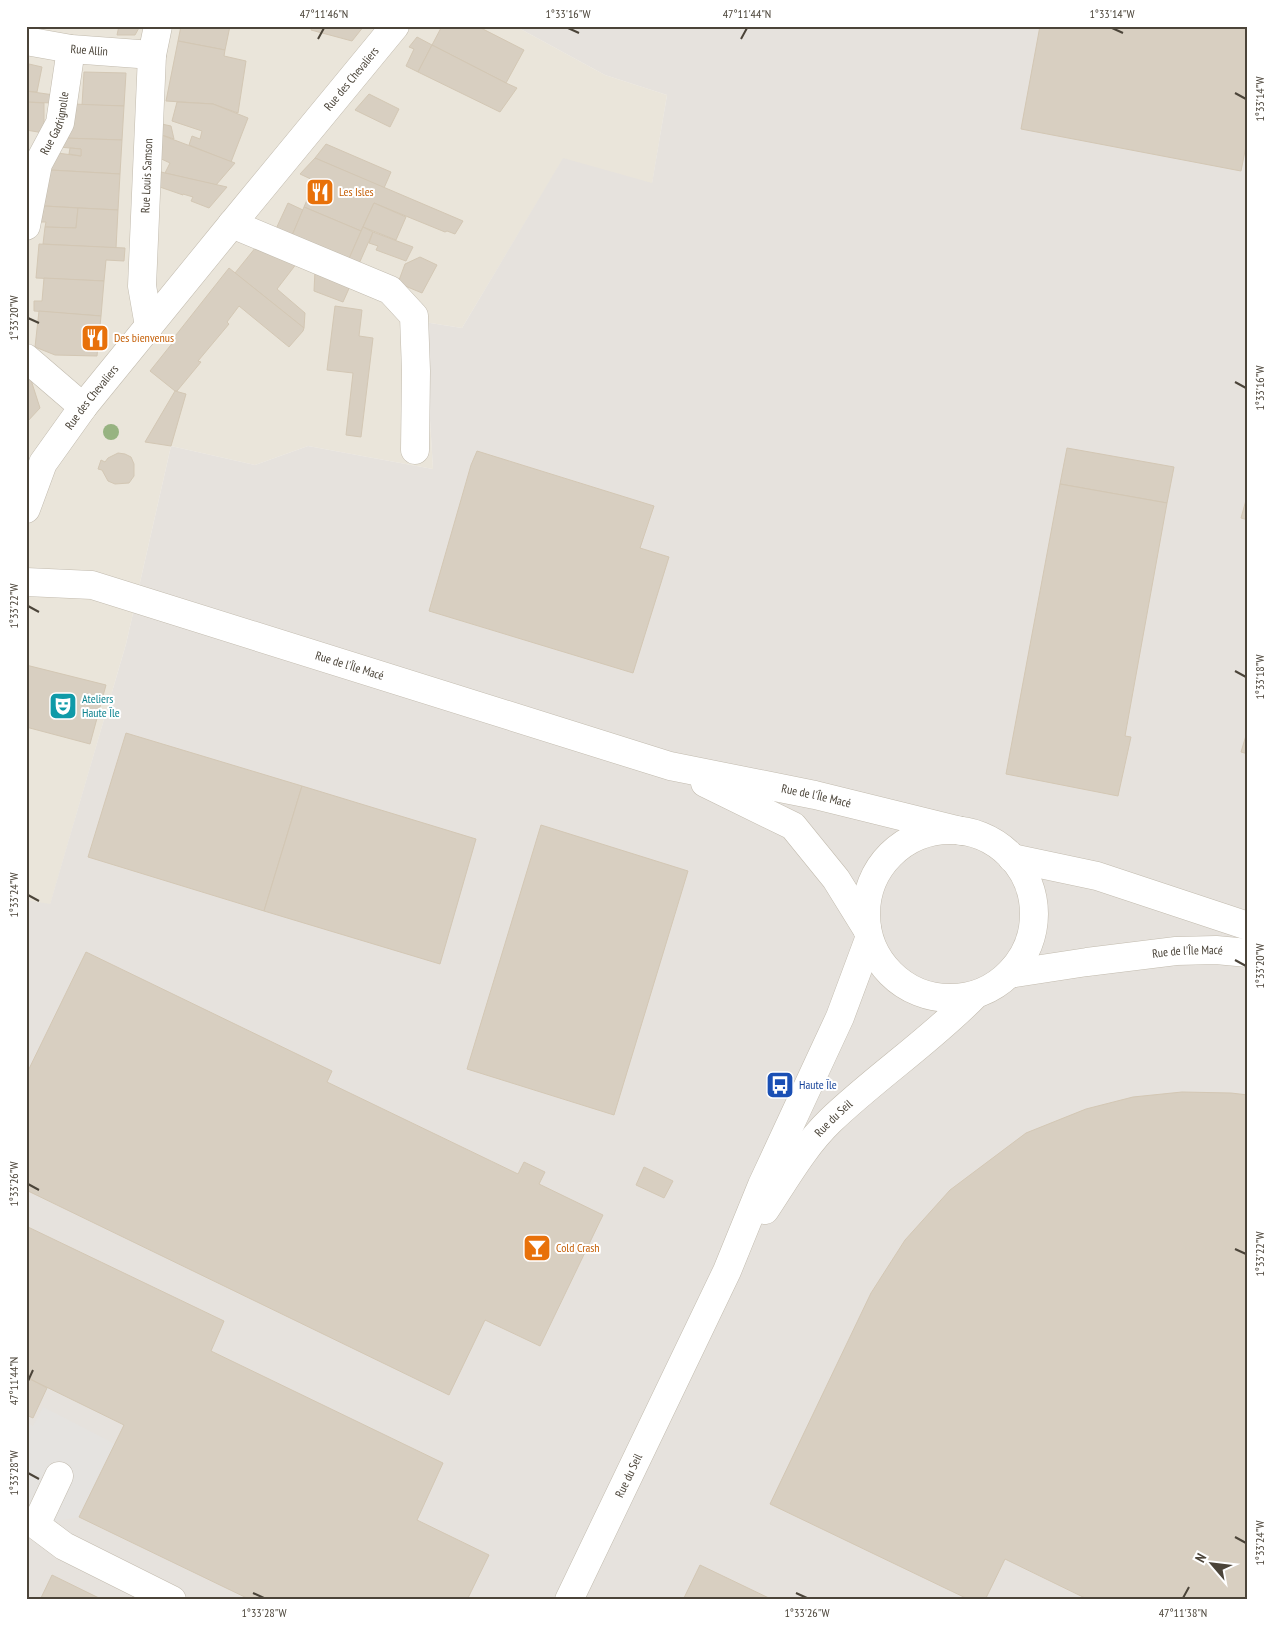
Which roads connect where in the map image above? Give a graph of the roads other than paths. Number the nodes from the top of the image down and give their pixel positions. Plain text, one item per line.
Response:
1 (158, 26) edge
2 (396, 26) edge
3 (26, 41) edge
4 (71, 49) junction
5 (152, 55) junction
6 (232, 224) junction
7 (26, 226) edge
8 (149, 326) junction
9 (26, 358) edge
10 (83, 407) junction
11 (415, 450) dead end
12 (26, 509) edge
13 (26, 582) edge
14 (670, 766) junction
15 (961, 830) junction
16 (1012, 858) junction
17 (1248, 926) edge
18 (868, 934) junction
19 (1248, 953) edge
20 (1009, 974) junction
21 (975, 995) junction
22 (726, 1271) junction
23 (59, 1476) dead end
24 (172, 1600) edge
25 (569, 1600) edge

1 - 5 street, Rue Louis Samson
2 - 6 street, Rue des Chevaliers
3 - 4 street, Rue Allin
4 - 5 street, Rue Allin
4 - 7 street, Rue Gadrignolle
5 - 8 street, Rue Louis Samson
6 - 8 street, Rue des Chevaliers
6 - 11 street
8 - 10 street, Rue des Chevaliers
9 - 10 street
10 - 12 street, Rue des Chevaliers
13 - 14 street, Rue de l'Île Macé
14 - 15 street, Rue de l'Île Macé
14 - 18 street, Rue de l'Île Macé
15 - 16 street
15 - 18 street
16 - 17 street
16 - 20 street
18 - 21 street
18 - 22 street, Rue du Seil
19 - 20 street, Rue de l'Île Macé
20 - 21 street
21 - 22 street, Rue du Seil
22 - 25 street, Rue du Seil
23 - 24 street

